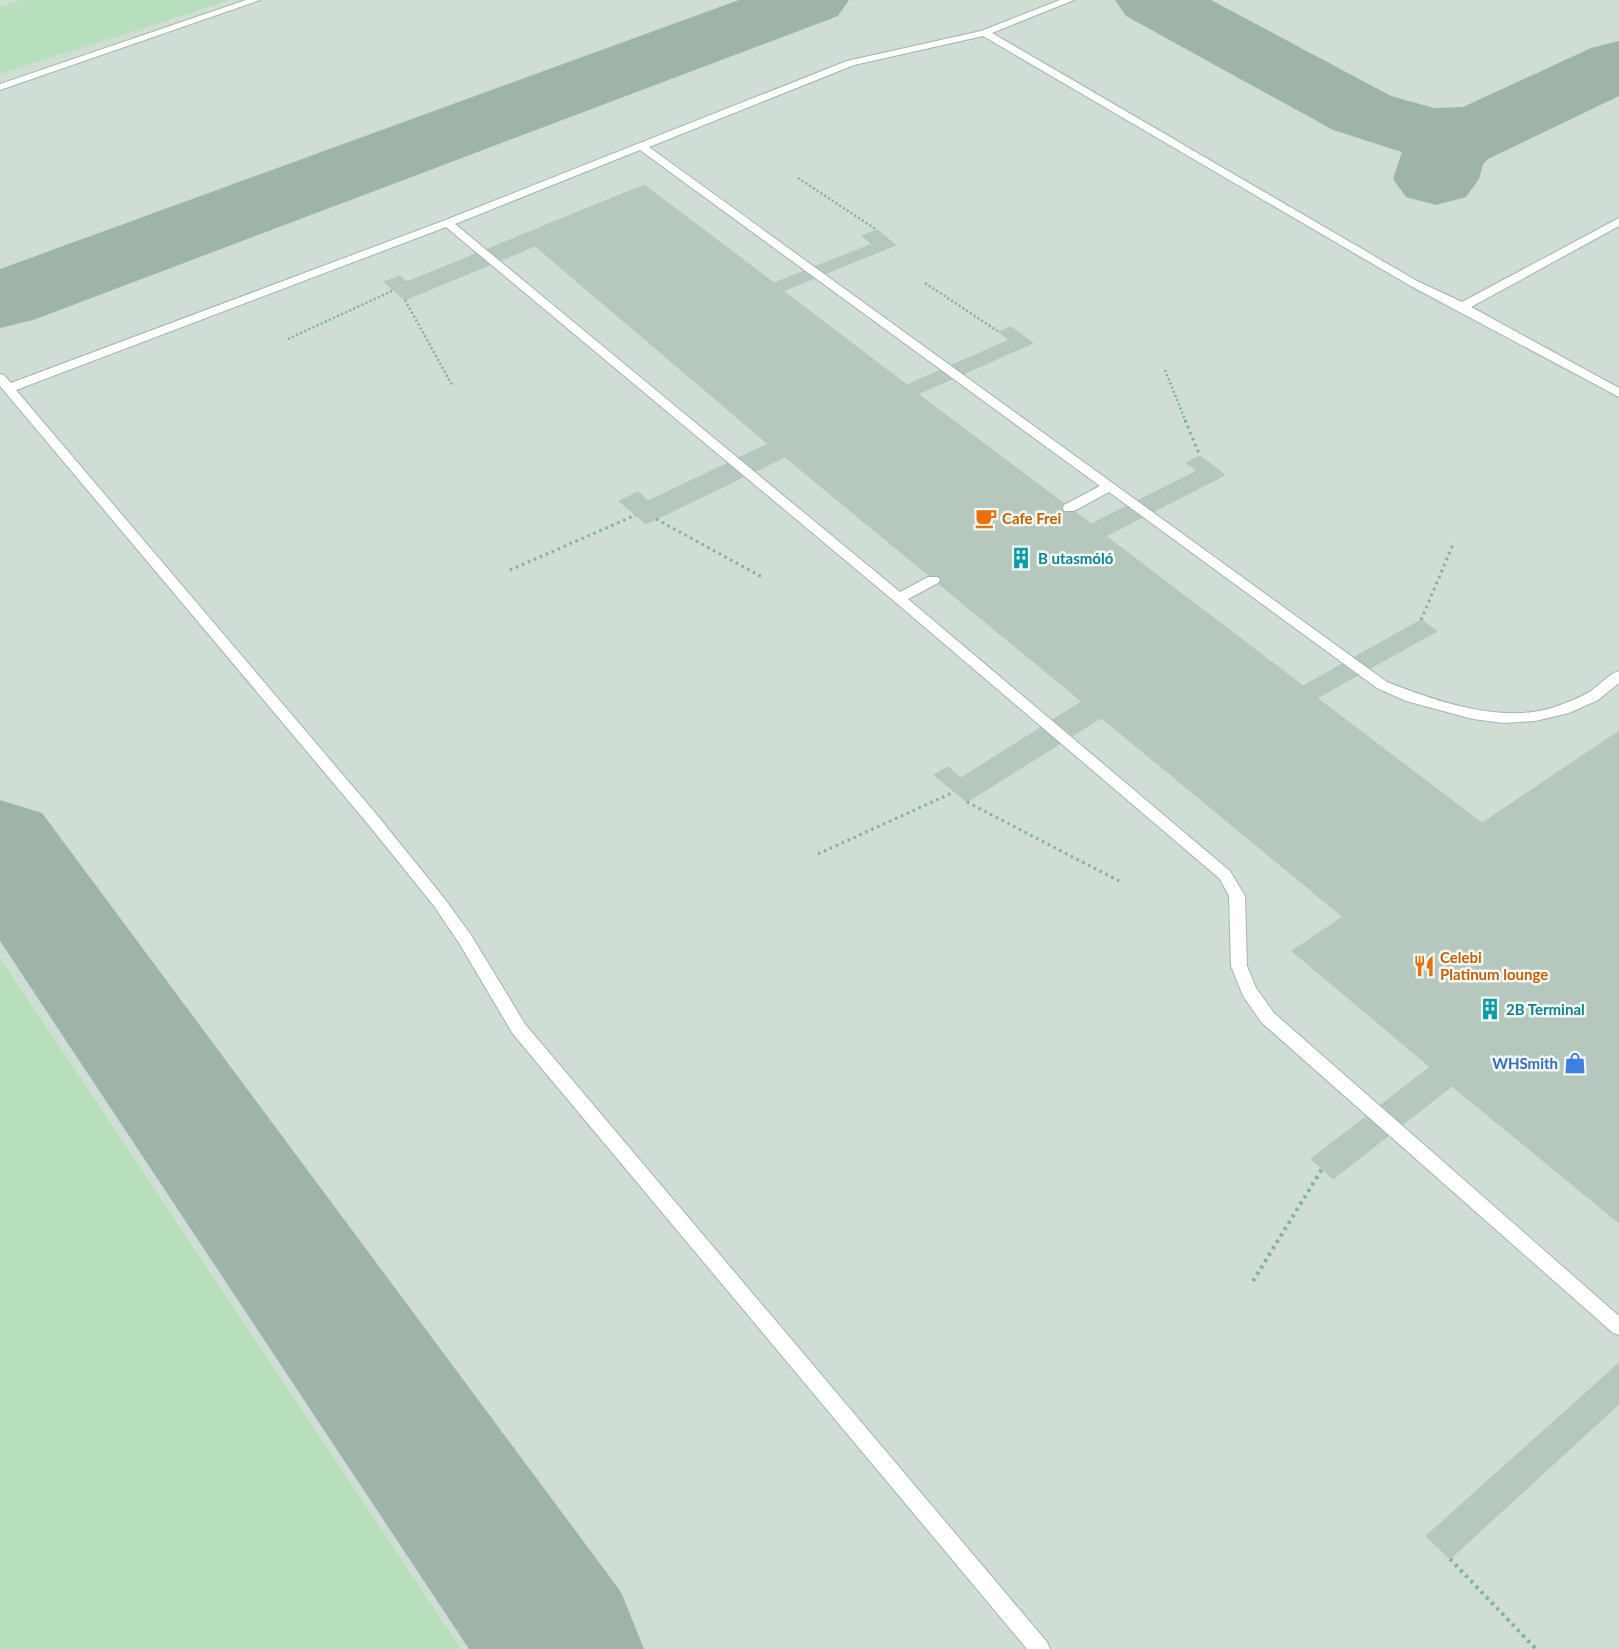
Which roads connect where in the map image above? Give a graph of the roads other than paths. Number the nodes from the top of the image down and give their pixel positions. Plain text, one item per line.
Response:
1 (255, 0) edge
2 (1068, 0) edge
3 (984, 33) junction
4 (0, 87) edge
5 (640, 145) junction
6 (1619, 221) edge
7 (447, 223) junction
8 (1462, 307) junction
9 (5, 383) edge
10 (1619, 393) edge
11 (1109, 487) junction
12 (1069, 508) dead end
13 (933, 580) dead end
14 (899, 598) junction
15 (1619, 676) edge
16 (1619, 1326) edge
17 (1040, 1649) edge

1 - 4 lane
2 - 3 lane
3 - 5 lane
3 - 8 lane
5 - 7 lane
5 - 11 lane
6 - 8 lane
7 - 9 lane
7 - 14 lane
8 - 10 lane
9 - 17 lane
11 - 12 lane
11 - 15 lane
13 - 14 lane
14 - 16 lane

